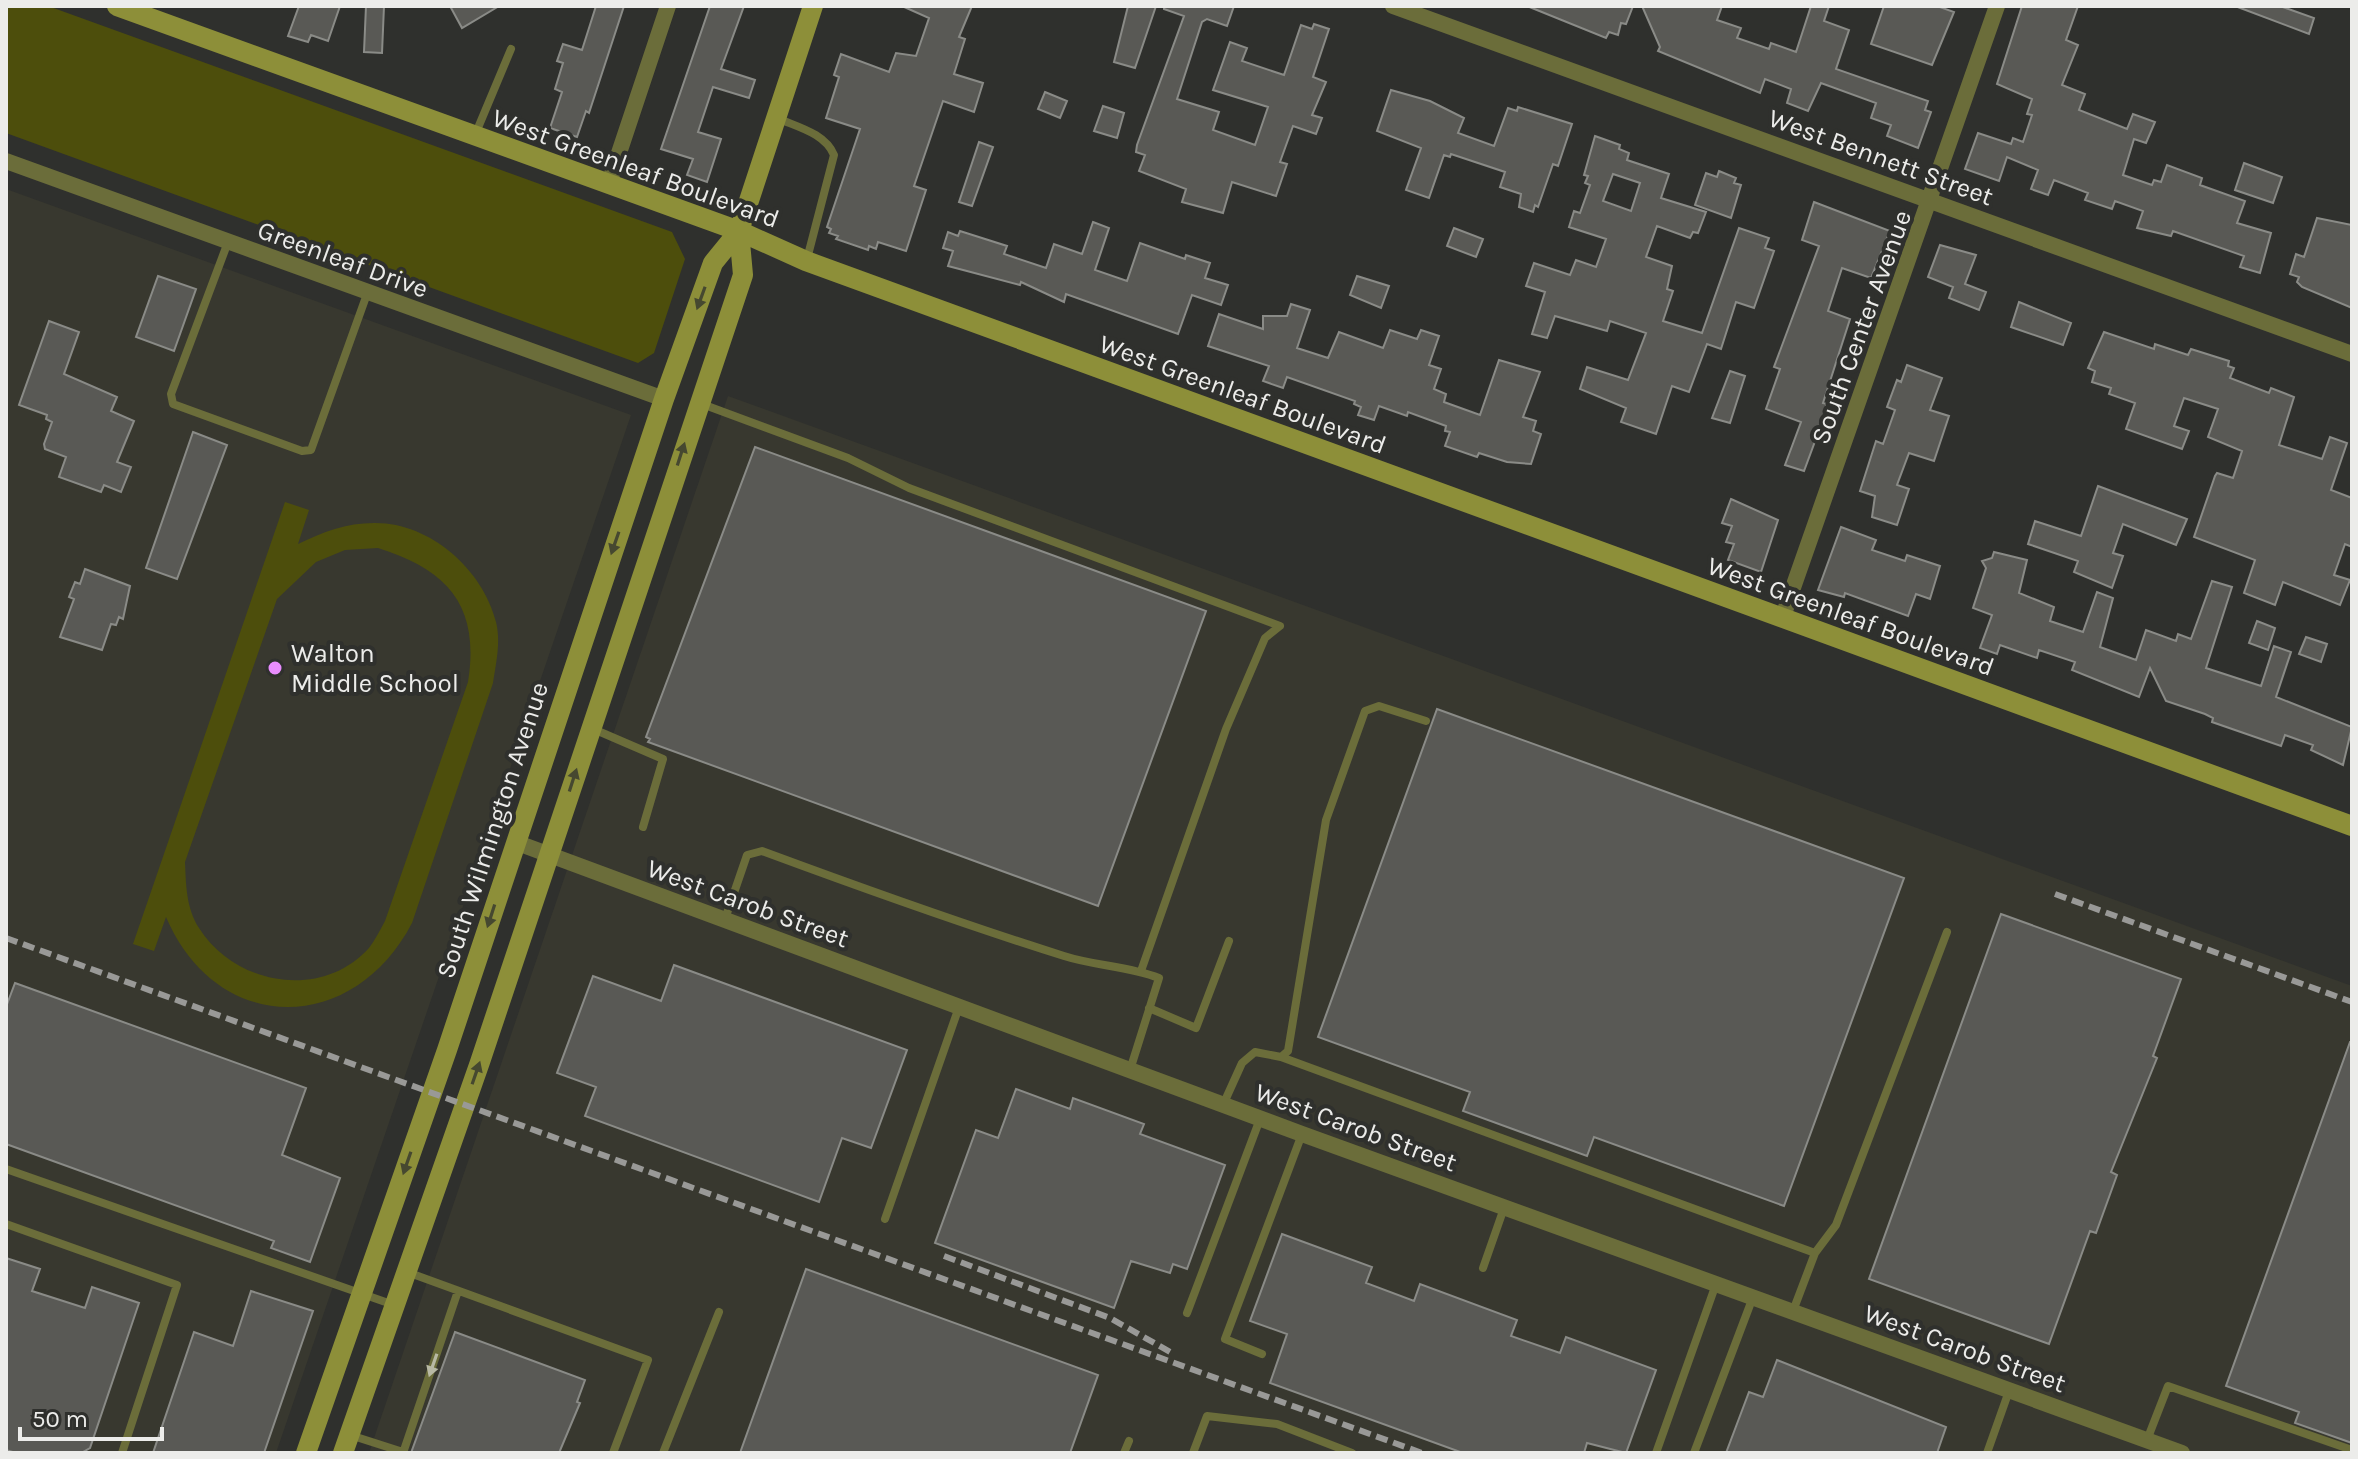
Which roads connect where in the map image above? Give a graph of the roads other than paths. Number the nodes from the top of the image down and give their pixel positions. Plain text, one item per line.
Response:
1 (117, 6) edge
2 (668, 6) edge
3 (813, 6) edge
4 (1393, 6) edge
5 (1997, 6) edge
6 (511, 49) dead end
7 (776, 118) junction
8 (475, 136) junction
9 (6, 161) edge
10 (609, 183) junction
11 (1931, 201) junction
12 (739, 231) junction
13 (228, 242) junction
14 (806, 261) junction
15 (367, 294) junction
16 (2352, 354) edge
17 (664, 399) junction
18 (698, 402) junction
19 (1782, 619) junction
20 (1426, 721) dead end
21 (590, 728) junction
22 (2352, 826) edge
23 (643, 827) dead end
24 (515, 842) junction
25 (548, 854) junction
26 (725, 920) junction
27 (1947, 932) dead end
28 (1229, 941) dead end
29 (1141, 971) junction
30 (959, 1007) junction
31 (1149, 1008) junction
32 (1281, 1057) junction
33 (1130, 1070) junction
34 (1223, 1105) junction
35 (1260, 1118) junction
36 (1302, 1134) junction
37 (6, 1169) edge
38 (1505, 1207) junction
39 (885, 1219) dead end
40 (6, 1224) edge
41 (1815, 1253) junction
42 (1483, 1268) dead end
43 (406, 1272) junction
44 (1716, 1284) junction
45 (458, 1291) junction
46 (361, 1294) junction
47 (1753, 1297) junction
48 (394, 1305) junction
49 (1793, 1311) junction
50 (719, 1312) dead end
51 (1187, 1313) dead end
52 (1262, 1354) dead end
53 (2009, 1390) junction
54 (2147, 1440) junction
55 (1129, 1441) dead end
56 (2332, 1443) junction
57 (346, 1444) edge
58 (2352, 1450) edge
59 (122, 1453) edge
60 (306, 1453) edge
61 (403, 1453) edge
62 (613, 1453) edge
63 (663, 1453) edge
64 (1124, 1453) edge
65 (1193, 1453) edge
66 (1352, 1453) edge
67 (1656, 1453) edge
68 (1694, 1453) edge
69 (1987, 1453) edge
70 (2181, 1453) edge
71 (2328, 1453) edge

1 - 8 main road, West Greenleaf Boulevard
2 - 10 street
3 - 7 main road, South Wilmington Avenue
4 - 11 street, West Bennett Street
5 - 11 street, South Center Avenue
6 - 8 lane
7 - 12 main road, South Wilmington Avenue
7 - 14 lane
8 - 10 main road, West Greenleaf Boulevard
9 - 13 street, Greenleaf Drive
10 - 12 main road, West Greenleaf Boulevard
11 - 16 street, West Bennett Street
11 - 19 street, South Center Avenue
12 - 14 main road, West Greenleaf Boulevard
12 -> 17 main road, South Wilmington Avenue
12 - 18 main road, South Wilmington Avenue
13 - 15 street, Greenleaf Drive
13 - 15 lane
14 - 19 main road, West Greenleaf Boulevard
15 - 17 street, Greenleaf Drive
17 -> 24 main road, South Wilmington Avenue
21 -> 18 main road, South Wilmington Avenue
18 - 29 lane
19 - 22 main road, West Greenleaf Boulevard
20 - 32 lane
21 - 23 lane
25 -> 21 main road, South Wilmington Avenue
24 - 25 street, West Carob Street
24 -> 46 main road, South Wilmington Avenue
25 - 26 street, West Carob Street
43 -> 25 main road, South Wilmington Avenue
26 - 29 lane
26 - 30 street, West Carob Street
27 - 41 lane
28 - 31 lane
29 - 31 lane
30 - 33 street, West Carob Street
30 - 39 lane
31 - 33 lane
32 - 34 lane
32 - 41 lane
33 - 34 street, West Carob Street
34 - 35 street, West Carob Street
35 - 36 street, West Carob Street
35 - 51 lane
36 - 38 street, West Carob Street
36 - 52 lane
37 - 46 lane
38 - 42 lane
38 - 44 street, West Carob Street
40 - 59 lane
41 - 49 lane
43 - 45 lane
43 - 48 main road, South Wilmington Avenue
44 - 47 street, West Carob Street
44 - 67 lane
45 -> 61 lane
45 - 62 lane
46 - 48 lane
46 - 60 main road, South Wilmington Avenue
47 - 49 street, West Carob Street
47 - 68 lane
48 - 57 main road, South Wilmington Avenue
49 - 53 street, West Carob Street
50 - 63 lane
53 - 54 street, West Carob Street
53 - 69 lane
54 - 56 lane
54 - 70 street, West Carob Street
55 - 64 lane
56 - 58 lane
56 - 71 lane
57 - 61 lane
65 - 66 lane

